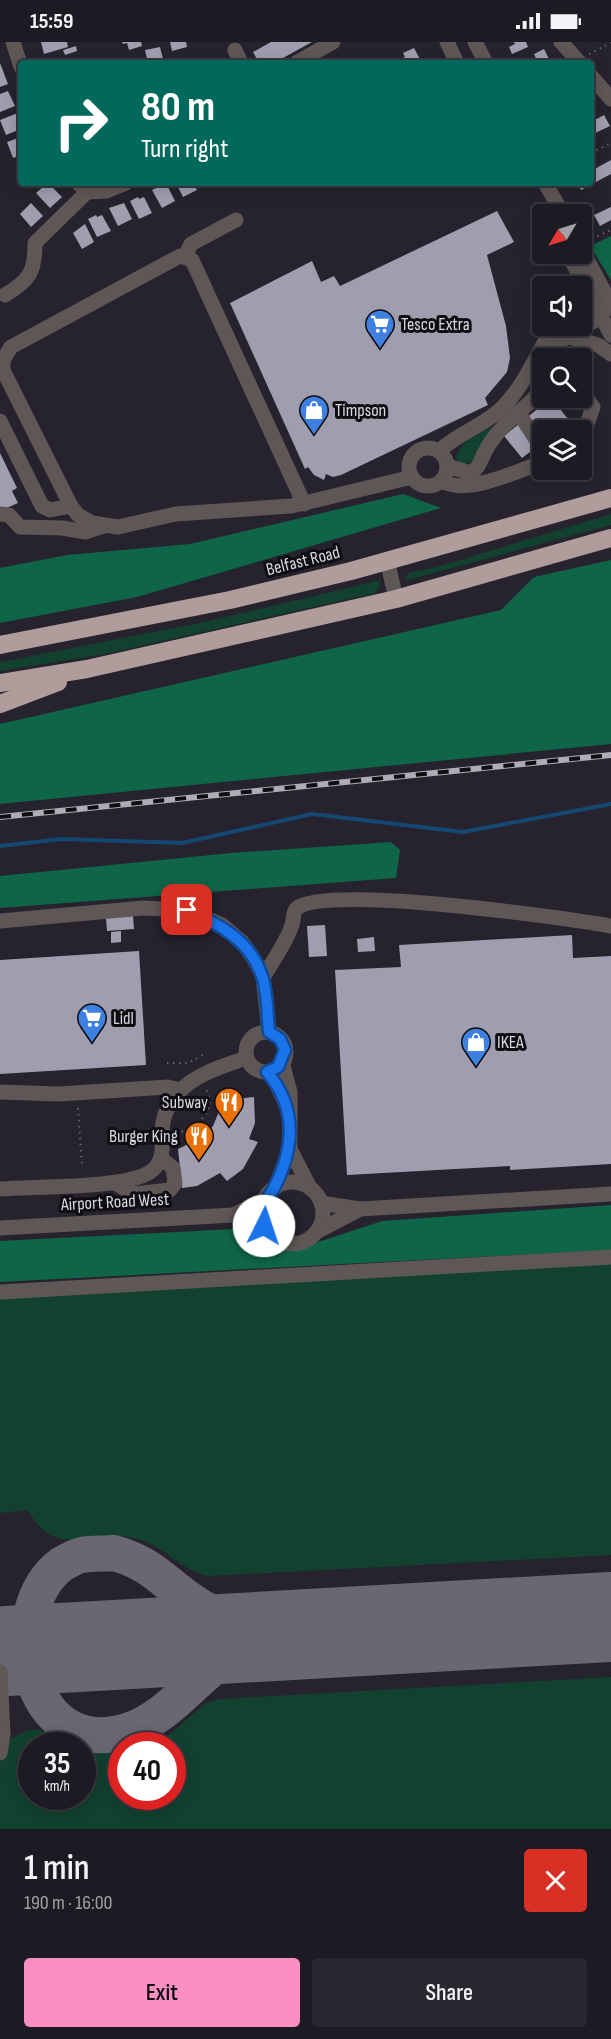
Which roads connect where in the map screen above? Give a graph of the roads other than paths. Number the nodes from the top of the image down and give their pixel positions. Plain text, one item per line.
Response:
1 (13, 42) edge
2 (333, 42) edge
3 (447, 42) edge
4 (475, 42) edge
5 (561, 42) edge
6 (19, 60) edge
7 (301, 60) edge
8 (456, 60) edge
9 (484, 60) edge
10 (576, 60) edge
11 (594, 79) edge
12 (611, 99) edge
13 (118, 186) edge
14 (545, 186) edge
15 (546, 186) edge
16 (82, 187) edge
17 (549, 204) edge
18 (557, 204) edge
19 (236, 220) dead end
20 (185, 256) junction
21 (575, 264) edge
22 (587, 264) edge
23 (5, 295) dead end
24 (600, 303) edge
25 (611, 334) edge
26 (569, 337) junction
27 (549, 348) edge
28 (611, 354) edge
29 (532, 362) edge
30 (2, 365) edge
31 (532, 398) edge
32 (592, 406) edge
33 (518, 412) junction
34 (588, 420) edge
35 (0, 422) edge
36 (532, 433) edge
37 (439, 451) junction
38 (447, 466) junction
39 (532, 466) edge
40 (412, 477) junction
41 (442, 481) junction
42 (611, 488) edge
43 (611, 498) edge
44 (592, 503) junction
45 (304, 504) junction
46 (71, 506) junction
47 (4, 514) edge
48 (104, 526) junction
49 (611, 538) edge
50 (387, 560) junction
51 (396, 599) junction
52 (0, 645) edge
53 (87, 669) junction
54 (0, 683) edge
55 (0, 704) edge
56 (0, 921) edge
57 (611, 926) edge
58 (263, 977) junction
59 (269, 1032) junction
60 (246, 1058) junction
61 (282, 1062) junction
62 (267, 1072) junction
63 (181, 1090) junction
64 (0, 1092) edge
65 (288, 1110) junction
66 (290, 1149) junction
67 (162, 1159) junction
68 (115, 1183) junction
69 (275, 1188) junction
70 (310, 1188) junction
71 (0, 1189) edge
72 (611, 1194) edge
73 (264, 1200) junction
74 (321, 1203) junction
75 (360, 1209) junction
76 (233, 1215) junction
77 (0, 1228) edge
78 (318, 1231) junction
79 (269, 1233) junction
80 (611, 1257) edge
81 (0, 1292) edge
82 (0, 1672) edge
83 (2, 1734) edge
84 (0, 1753) edge

1 - 6 street
2 - 7 street
3 - 8 street
4 - 9 street
5 - 10 street
11 - 12 street
13 - 16 street
14 - 17 street
15 - 18 street
16 - 23 street
19 - 20 street
20 - 30 street
20 - 45 street
21 - 24 street
22 - 24 street
24 - 25 street
24 - 26 street
26 - 27 street
26 - 28 street
29 - 37 street
30 - 46 street
31 - 33 street
32 - 34 street
33 - 36 street
33 - 38 street
35 - 46 street
37 - 38 street
37 - 40 street
38 - 41 street
39 - 41 street
40 - 41 street
40 - 45 street
42 - 44 highway
43 - 44 highway, Belfast Road
44 - 50 highway, Belfast Road
45 - 48 street
46 - 48 street
47 - 48 street
49 - 51 highway
50 - 51 street
50 - 52 highway, Belfast Road
51 - 53 highway
53 - 54 highway
53 - 55 highway
56 - 58 street
57 - 58 street
58 - 59 street
59 - 60 street
59 - 61 street
60 - 62 street
60 - 63 street
61 - 62 street
61 - 65 street
62 - 65 street
63 - 64 street
63 - 67 street
65 - 66 street
66 - 69 street
66 - 70 street
67 - 68 street
67 - 68 street
68 - 71 street
69 - 70 street
69 - 73 street
70 - 74 street
72 - 75 street
73 - 76 street, Airport Road West
73 - 79 street
74 - 75 street
74 - 78 street
75 - 78 street
76 - 77 street, Airport Road West
76 - 79 street, Airport Road West
78 - 79 street
80 - 81 street
82 - 83 street
83 - 84 street

